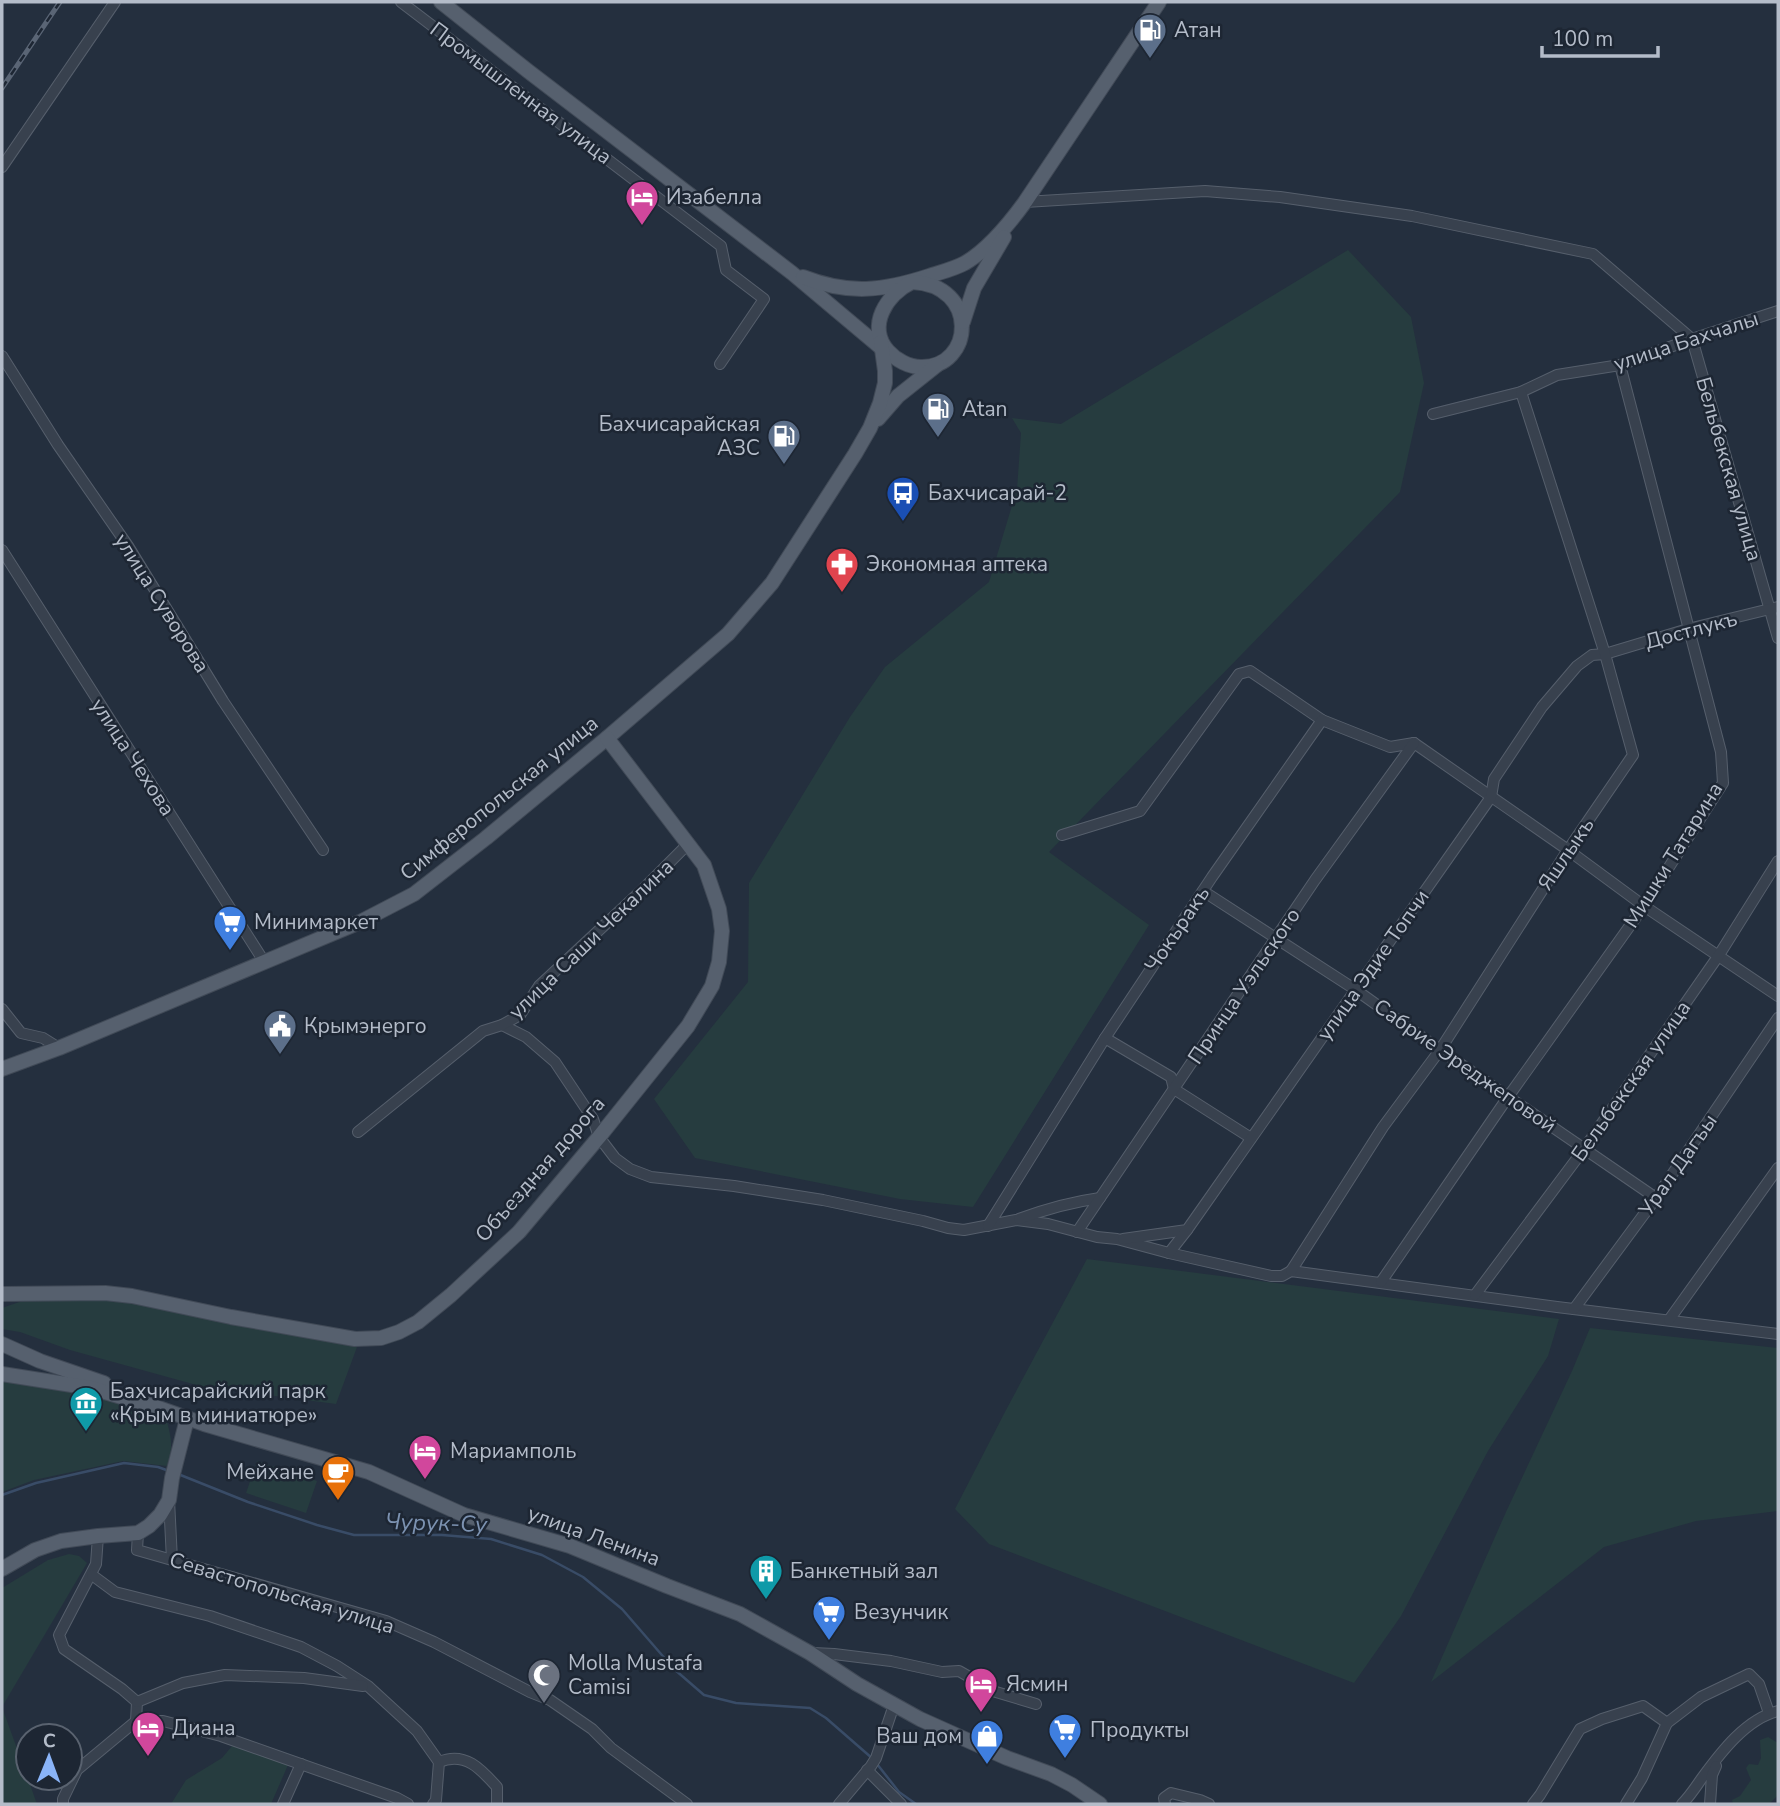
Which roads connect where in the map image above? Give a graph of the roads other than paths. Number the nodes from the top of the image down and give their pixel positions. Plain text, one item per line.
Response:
1 (115, 2) edge
2 (401, 2) edge
3 (441, 2) edge
4 (1159, 2) edge
5 (2, 167) edge
6 (1025, 202) junction
7 (1014, 218) junction
8 (792, 273) junction
9 (912, 282) junction
10 (1778, 313) edge
11 (962, 327) junction
12 (1692, 339) junction
13 (885, 348) junction
14 (2, 356) edge
15 (720, 364) dead end
16 (937, 365) junction
17 (1620, 365) junction
18 (1521, 392) junction
19 (1433, 414) dead end
20 (870, 428) junction
21 (2, 550) edge
22 (1774, 609) edge
23 (1688, 629) junction
24 (1778, 638) edge
25 (1605, 654) junction
26 (1322, 720) junction
27 (607, 738) junction
28 (1414, 743) junction
29 (1491, 797) junction
30 (1062, 835) dead end
31 (689, 844) junction
32 (323, 850) dead end
33 (1568, 850) junction
34 (1778, 861) edge
35 (1203, 891) junction
36 (1644, 906) junction
37 (1276, 938) junction
38 (1719, 955) junction
39 (265, 963) junction
40 (1356, 990) junction
41 (1778, 996) edge
42 (2, 1009) edge
43 (520, 1015) junction
44 (1778, 1018) edge
45 (502, 1025) junction
46 (526, 1037) junction
47 (1105, 1038) junction
48 (59, 1048) junction
49 (1440, 1050) junction
50 (2, 1069) edge
51 (1174, 1089) junction
52 (1508, 1097) junction
53 (358, 1132) dead end
54 (599, 1137) junction
55 (1251, 1138) junction
56 (1584, 1149) junction
57 (1778, 1168) edge
58 (1100, 1198) junction
59 (1656, 1198) junction
60 (1016, 1220) junction
61 (988, 1226) junction
62 (1187, 1230) junction
63 (1077, 1232) junction
64 (1117, 1239) junction
65 (1169, 1253) junction
66 (1291, 1271) junction
67 (1381, 1282) junction
68 (2, 1294) edge
69 (1475, 1295) junction
70 (1574, 1309) junction
71 (1669, 1320) junction
72 (1778, 1334) edge
73 (2, 1344) edge
74 (2, 1374) edge
75 (156, 1407) junction
76 (187, 1419) junction
77 (169, 1500) junction
78 (138, 1532) junction
79 (98, 1536) junction
80 (172, 1560) junction
81 (2, 1569) edge
82 (92, 1575) junction
83 (810, 1653) junction
84 (368, 1686) junction
85 (137, 1702) junction
86 (1036, 1704) dead end
87 (894, 1705) junction
88 (1774, 1712) edge
89 (136, 1721) junction
90 (1667, 1723) junction
91 (1726, 1747) junction
92 (439, 1762) junction
93 (300, 1764) junction
94 (871, 1765) junction
95 (63, 1804) edge
96 (283, 1804) edge
97 (408, 1804) edge
98 (433, 1804) edge
99 (496, 1804) edge
100 (687, 1804) edge
101 (839, 1804) edge
102 (901, 1804) edge
103 (1100, 1804) edge
104 (1165, 1804) edge
105 (1209, 1804) edge
106 (1533, 1804) edge
107 (1626, 1804) edge
108 (1682, 1804) edge
109 (1710, 1804) edge

1 - 5 street
2 - 15 street, Промышленная улица
3 - 8 main road
4 - 6 main road
6 - 7 main road
6 - 12 street
7 - 9 main road
7 - 11 main road
8 - 9 main road
8 - 13 main road
9 - 11 main road
9 - 13 main road
10 - 12 street, улица Бахчалы
11 - 16 main road
12 - 17 street, улица Бахчалы
12 - 22 street, Бельбекская улица
13 - 16 main road
13 - 20 main road, Симферопольская улица
14 - 32 street, улица Суворова
16 - 20 main road, Симферопольская улица
17 - 18 street, улица Бахчалы
17 - 23 street, Мишки Татарина
18 - 19 street, улица Бахчалы
18 - 25 street, Яшлыкъ
20 - 27 main road, Симферопольская улица
21 - 39 street, улица Чехова
22 - 23 street, Достлукъ
22 - 24 street, Бельбекская улица
23 - 25 street, Достлукъ
23 - 36 street, Мишки Татарина
25 - 29 street, улица Эдие Топчи
25 - 33 street, Яшлыкъ
26 - 28 street
26 - 30 street
26 - 35 street, Чокъракъ
27 - 31 main road, Объездная дорога
27 - 39 main road, Симферопольская улица
28 - 29 street
28 - 37 street, Принца Уэльского
29 - 33 street
29 - 40 street, улица Эдие Топчи
31 - 43 street, улица Саши Чекалина
31 - 54 main road, Объездная дорога
33 - 36 street
33 - 49 street, Яшлыкъ
34 - 38 street, Бельбекская улица
35 - 37 street, Сабрие Эреджеповой
35 - 47 street, Чокъракъ
36 - 38 street
36 - 52 street, Мишки Татарина
37 - 40 street, Сабрие Эреджеповой
37 - 51 street, Принца Уэльского
38 - 41 street
38 - 56 street, Бельбекская улица
39 - 48 main road, Симферопольская улица
40 - 49 street, Сабрие Эреджеповой
40 - 55 street, улица Эдие Топчи
42 - 48 street
43 - 45 street, улица Саши Чекалина
43 - 46 street
44 - 59 street, Урал Дагъы
45 - 46 street
45 - 53 street, улица Саши Чекалина
46 - 54 street
47 - 51 street
47 - 61 street, Чокъракъ
48 - 50 main road, Симферопольская улица
49 - 52 street, Сабрие Эреджеповой
49 - 66 street, Яшлыкъ
51 - 55 street
51 - 58 street, Принца Уэльского
52 - 56 street, Сабрие Эреджеповой
52 - 67 street, Мишки Татарина
54 - 61 street
54 - 68 main road, Объездная дорога
55 - 62 street, улица Эдие Топчи
56 - 59 street, Сабрие Эреджеповой
56 - 69 street, Бельбекская улица
57 - 71 street
58 - 60 street
58 - 63 street, Принца Уэльского
59 - 70 street, Урал Дагъы
60 - 61 street
60 - 63 street
62 - 64 street
62 - 65 street, улица Эдие Топчи
63 - 64 street
64 - 65 street
65 - 66 street
66 - 67 street
67 - 69 street
69 - 70 street
70 - 71 street
71 - 72 street
73 - 75 main road
74 - 75 main road, улица Ленина
75 - 76 main road, улица Ленина
76 - 77 main road
76 - 83 main road, улица Ленина
77 - 78 main road
77 - 80 street
78 - 79 main road
78 - 80 street, Севастопольская улица
79 - 81 main road
79 - 82 street
80 - 100 street, Севастопольская улица
82 - 84 street
82 - 85 street
83 - 86 street
83 - 87 main road, улица Ленина
84 - 85 street
84 - 92 street
85 - 89 street
87 - 94 street
87 - 103 main road, улица Ленина
88 - 90 street
88 - 91 street
89 - 93 street
89 - 95 street
90 - 106 street
90 - 107 street
91 - 108 street
91 - 109 street
92 - 98 street
92 - 99 street
93 - 96 street
93 - 97 street
94 - 101 street
94 - 102 street
104 - 105 street

